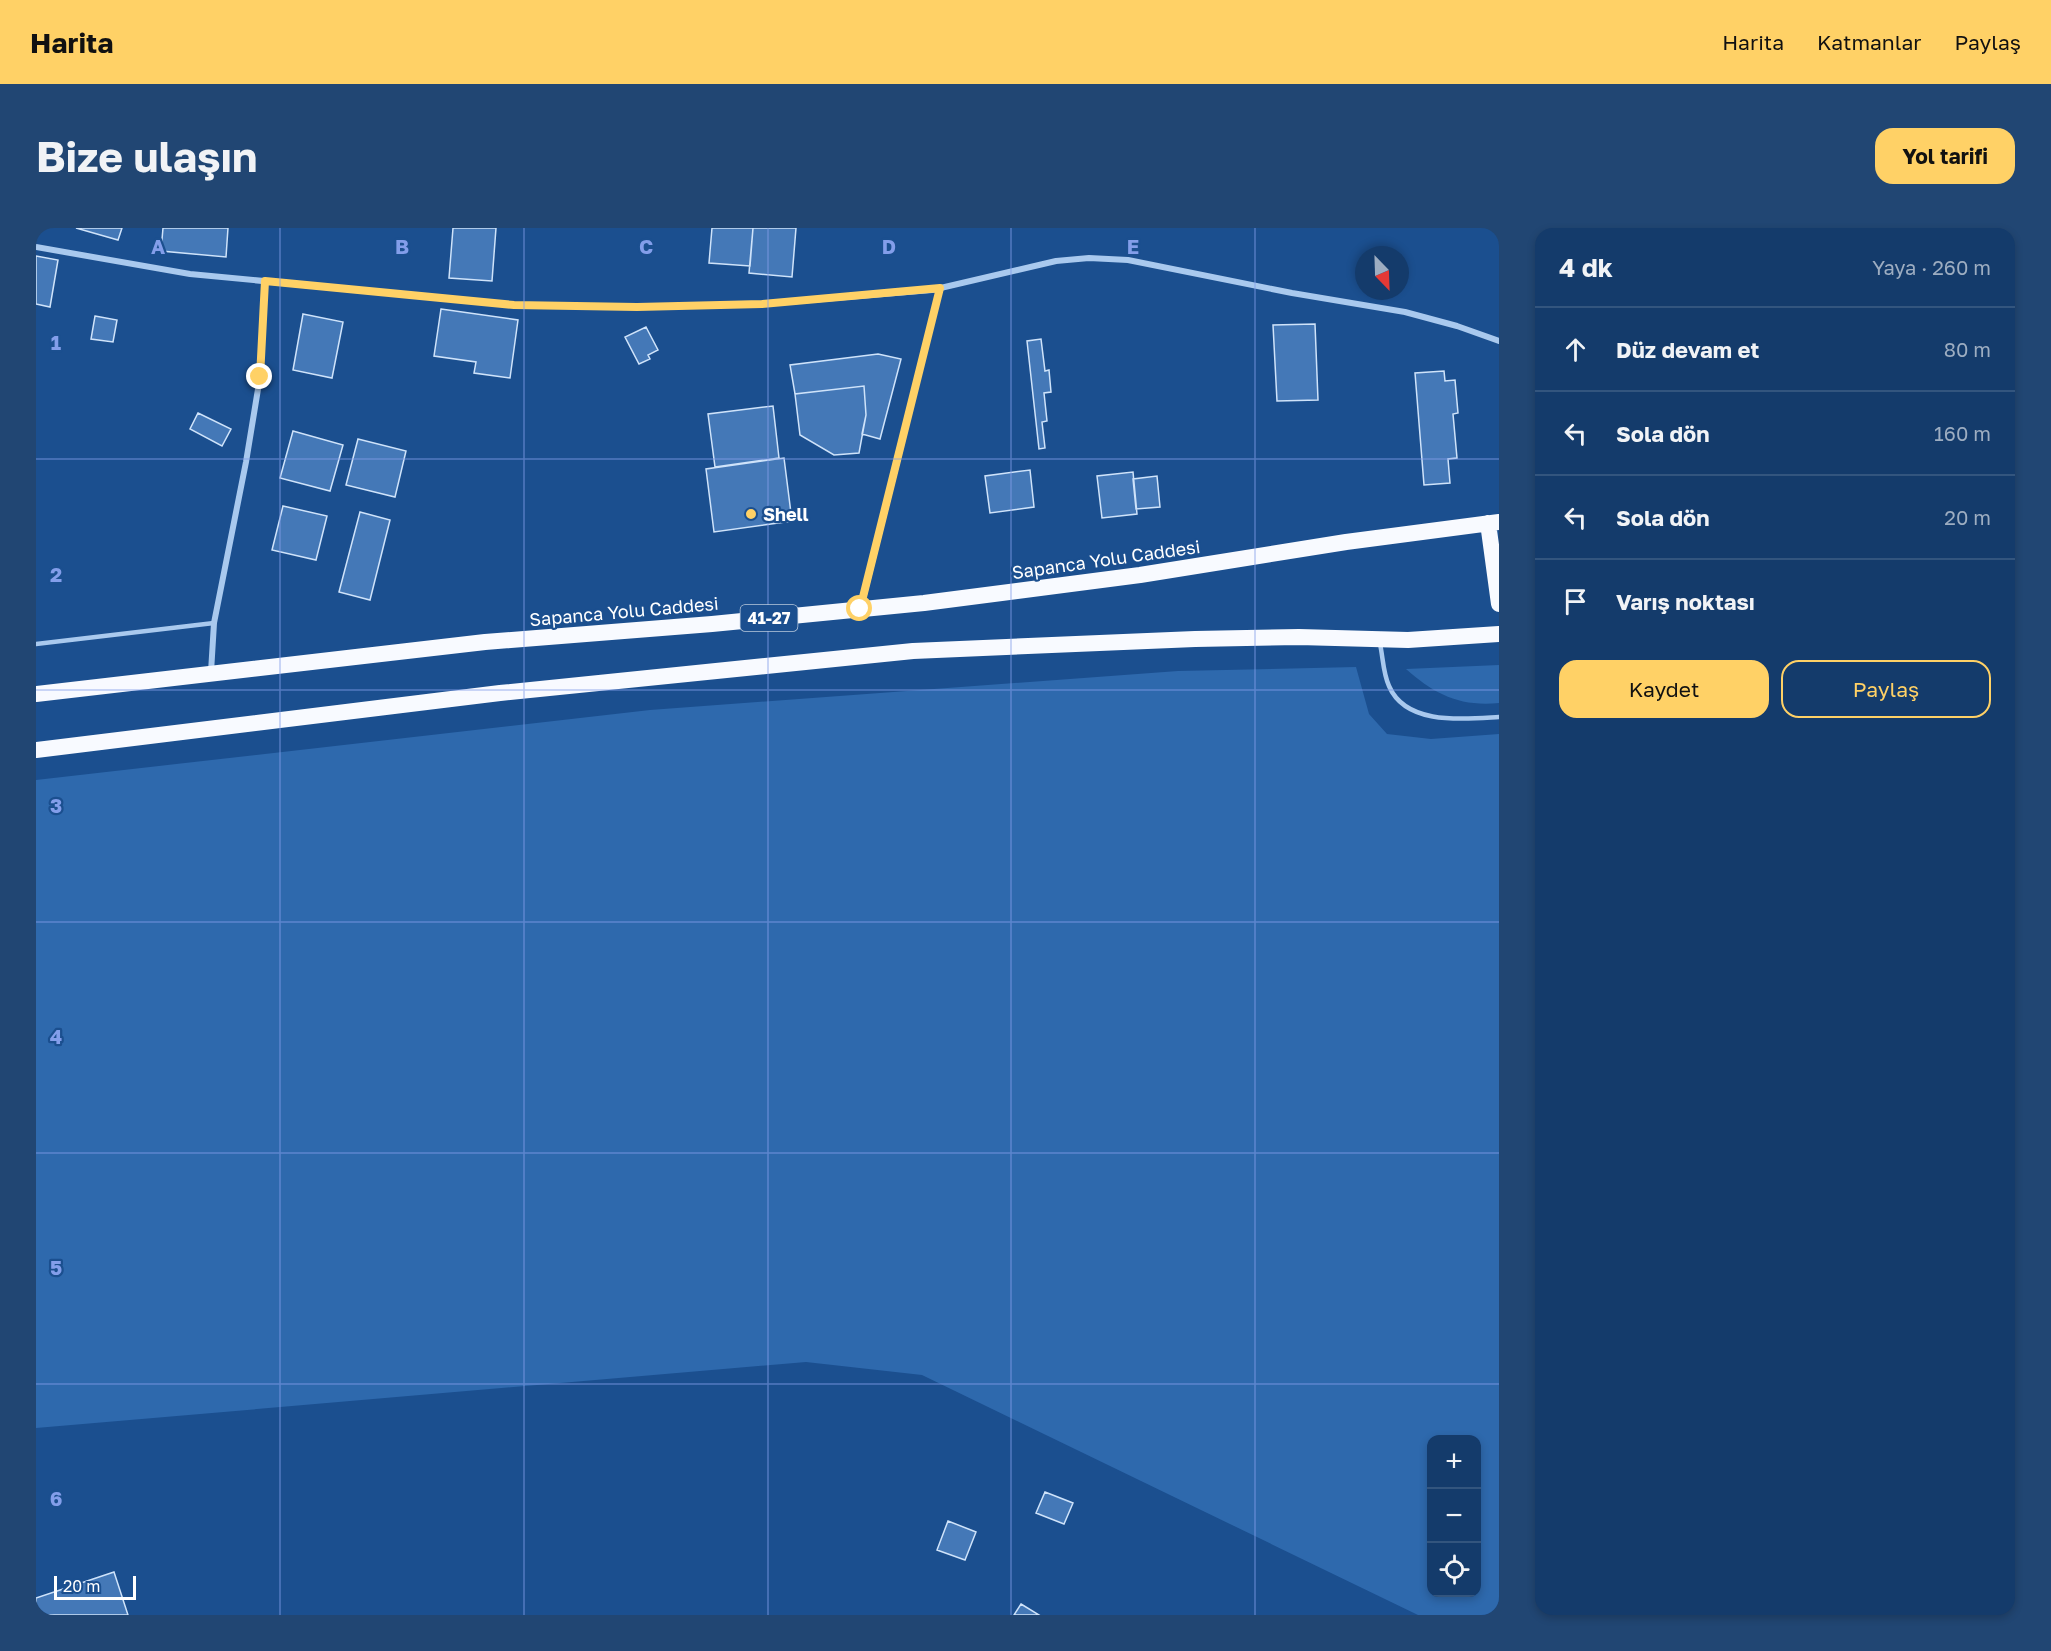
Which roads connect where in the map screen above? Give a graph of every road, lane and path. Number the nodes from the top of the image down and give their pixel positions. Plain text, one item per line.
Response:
1 (36, 247) edge
2 (265, 281) junction
3 (940, 288) junction
4 (1499, 341) edge
5 (1494, 523) edge
6 (1499, 604) edge
7 (860, 609) junction
8 (214, 622) junction
9 (1499, 634) edge
10 (1379, 639) junction
11 (36, 644) edge
12 (211, 673) junction
13 (36, 693) edge
14 (1499, 717) edge
15 (36, 750) edge

1 - 2 street
2 - 3 street
2 - 8 street
3 - 4 street
3 - 7 street
5 - 6 highway
5 - 7 highway, Sapanca Yolu Caddesi / 41-27
7 - 12 highway, Sapanca Yolu Caddesi / 41-27
8 - 11 lane
8 - 12 street
9 - 10 highway
10 - 14 lane
10 - 15 highway
12 - 13 highway, Sapanca Yolu Caddesi / 41-27

